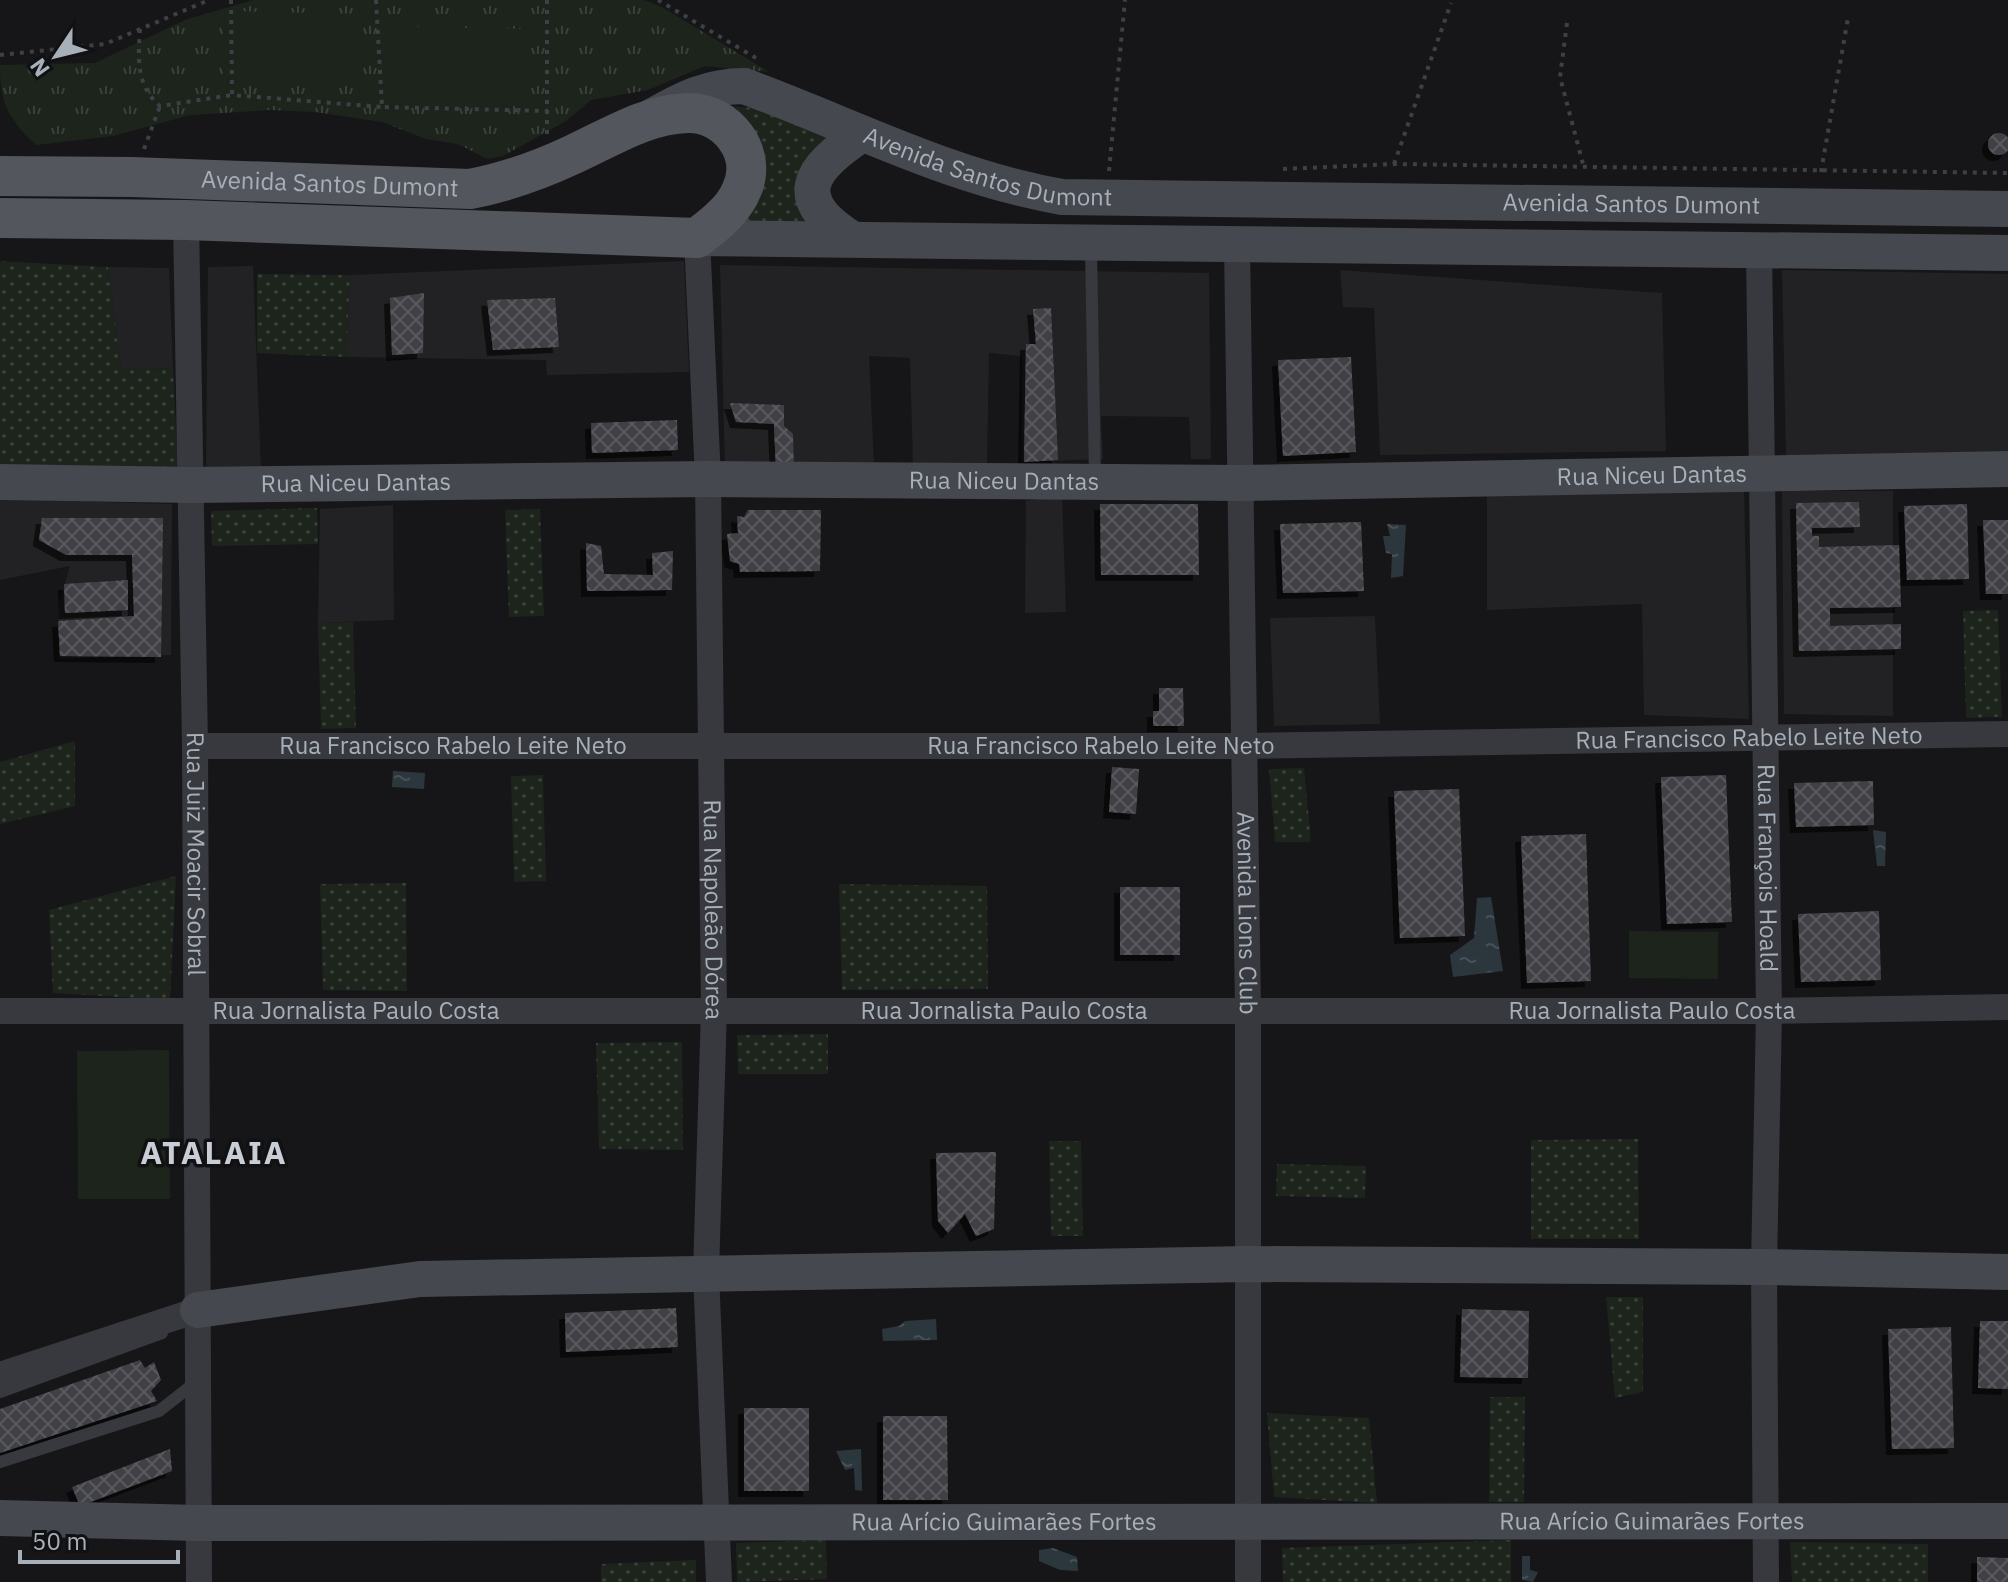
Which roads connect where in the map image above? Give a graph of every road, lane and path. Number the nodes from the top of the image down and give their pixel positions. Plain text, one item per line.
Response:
1 (209, 0) edge
2 (231, 0) edge
3 (376, 0) edge
4 (547, 0) edge
5 (658, 0) edge
6 (1125, 0) edge
7 (1451, 3) dead end
8 (1848, 18) dead end
9 (1567, 23) dead end
10 (140, 29) junction
11 (0, 55) edge
12 (758, 60) dead end
13 (232, 95) junction
14 (160, 106) junction
15 (382, 107) junction
16 (548, 111) junction
17 (649, 118) junction
18 (862, 134) junction
19 (1394, 164) junction
20 (548, 165) junction
21 (1584, 168) junction
22 (1267, 170) dead end
23 (1821, 172) junction
24 (2008, 173) edge
25 (0, 176) edge
26 (132, 177) junction
27 (1108, 177) dead end
28 (2008, 209) edge
29 (0, 218) edge
30 (186, 220) junction
31 (697, 238) junction
32 (852, 239) junction
33 (1090, 243) junction
34 (1237, 245) junction
35 (1759, 250) junction
36 (2008, 253) edge
37 (2008, 469) edge
38 (1762, 474) junction
39 (708, 479) junction
40 (0, 482) edge
41 (1095, 482) junction
42 (1239, 483) junction
43 (192, 485) junction
44 (2008, 734) edge
45 (1764, 735) junction
46 (195, 746) junction
47 (1246, 746) junction
48 (710, 747) junction
49 (2008, 1007) edge
50 (714, 1009) junction
51 (0, 1011) edge
52 (1248, 1011) junction
53 (1769, 1011) junction
54 (194, 1013) junction
55 (1249, 1264) junction
56 (1764, 1267) junction
57 (2008, 1272) edge
58 (706, 1273) junction
59 (195, 1310) junction
60 (0, 1375) edge
61 (198, 1380) junction
62 (0, 1392) edge
63 (0, 1462) edge
64 (0, 1518) edge
65 (1248, 1521) junction
66 (2008, 1521) edge
67 (1764, 1522) junction
68 (199, 1523) junction
69 (718, 1523) junction
70 (199, 1582) edge
71 (719, 1582) edge
72 (1248, 1582) edge
73 (1766, 1582) edge

1 - 10 path
2 - 13 path
3 - 15 path
4 - 16 path
5 - 12 path
6 - 27 path
7 - 19 path
8 - 23 path
9 - 21 path
10 - 11 path
10 - 14 path
13 - 14 path
13 - 15 path
14 - 26 path
15 - 16 path
16 - 20 path
17 - 18 street, Avenida Santos Dumont
17 - 20 main road, Avenida Santos Dumont
17 - 31 main road
18 - 28 street, Avenida Santos Dumont
18 - 32 street
19 - 21 path
19 - 22 path
20 - 26 main road, Avenida Santos Dumont
21 - 23 path
23 - 24 path
25 - 26 main road, Avenida Santos Dumont
29 - 30 main road, Avenida Santos Dumont
30 - 31 main road, Avenida Santos Dumont
30 - 43 street, Rua Juiz Moacir Sobral
31 - 32 street, Avenida Santos Dumont
31 - 39 street, Rua Napoleão Dórea
32 - 33 street, Avenida Santos Dumont
33 - 34 street, Avenida Santos Dumont
33 - 41 lane
34 - 35 street, Avenida Santos Dumont
34 - 42 street, Avenida Lions Club
35 - 36 street, Avenida Santos Dumont
35 - 38 street, Rua François Hoald
37 - 38 street, Rua Niceu Dantas
38 - 42 street, Rua Niceu Dantas
38 - 45 street, Rua François Hoald
39 - 41 street, Rua Niceu Dantas
39 - 43 street, Rua Niceu Dantas
39 - 48 street, Rua Napoleão Dórea
40 - 43 street, Rua Niceu Dantas
41 - 42 street, Rua Niceu Dantas
42 - 47 street, Avenida Lions Club
43 - 46 street, Rua Juiz Moacir Sobral
44 - 45 street, Rua Francisco Rabelo Leite Neto
45 - 47 street, Rua Francisco Rabelo Leite Neto
45 - 53 street, Rua François Hoald
46 - 48 street, Rua Francisco Rabelo Leite Neto
46 - 54 street, Rua Juiz Moacir Sobral
47 - 48 street, Rua Francisco Rabelo Leite Neto
47 - 52 street, Avenida Lions Club
48 - 50 street, Rua Napoleão Dórea
49 - 53 street, Rua Jornalista Paulo Costa
50 - 52 street, Rua Jornalista Paulo Costa
50 - 54 street, Rua Jornalista Paulo Costa
50 - 58 street, Rua Napoleão Dórea
51 - 54 street, Rua Jornalista Paulo Costa
52 - 53 street, Rua Jornalista Paulo Costa
52 - 55 street, Avenida Lions Club
53 - 56 street, Rua François Hoald
54 - 59 street, Rua Juiz Moacir Sobral
55 - 56 street
55 - 58 street
55 - 65 street, Avenida Lions Club
56 - 57 street
56 - 67 street, Rua François Hoald
58 - 59 street
58 - 69 street, Rua Napoleão Dórea
59 - 60 street
59 - 61 street, Rua Juiz Moacir Sobral
59 - 62 lane
61 - 63 lane
61 - 68 street, Rua Juiz Moacir Sobral
64 - 68 street, Rua Arício Guimarães Fortes
65 - 67 street, Rua Arício Guimarães Fortes
65 - 69 street, Rua Arício Guimarães Fortes
65 - 72 street, Avenida Lions Club
66 - 67 street, Rua Arício Guimarães Fortes
67 - 73 street, Rua François Hoald
68 - 69 street, Rua Arício Guimarães Fortes
68 - 70 street, Rua Juiz Moacir Sobral
69 - 71 street, Rua Napoleão Dórea

